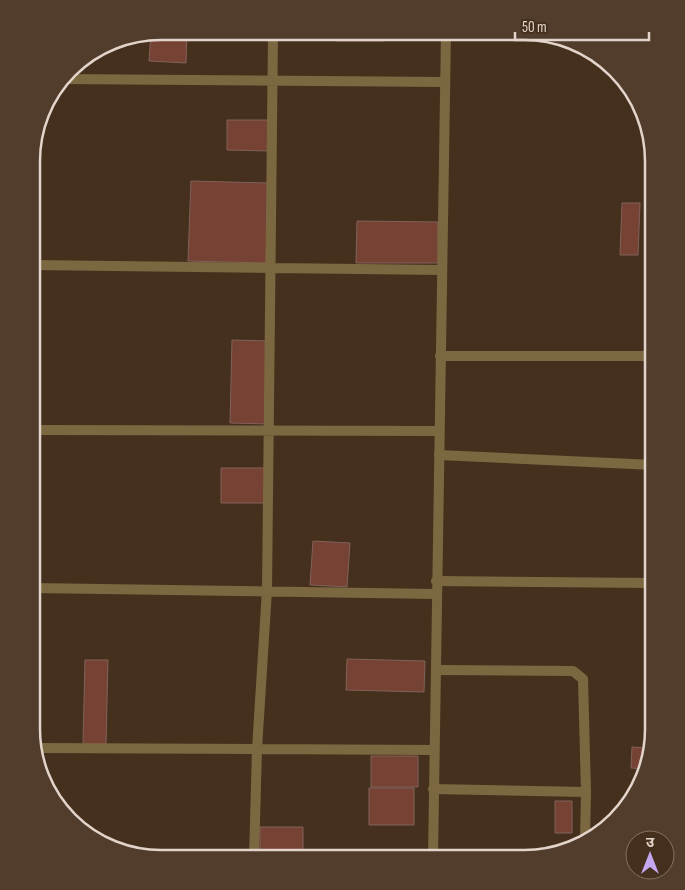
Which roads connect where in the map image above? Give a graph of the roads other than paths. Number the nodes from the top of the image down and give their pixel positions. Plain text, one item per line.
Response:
1 (273, 40) edge
2 (446, 40) edge
3 (72, 79) edge
4 (272, 80) junction
5 (445, 82) junction
6 (40, 266) edge
7 (271, 268) junction
8 (442, 270) junction
9 (440, 356) junction
10 (645, 356) edge
11 (40, 430) edge
12 (270, 430) junction
13 (439, 431) junction
14 (438, 455) junction
15 (645, 465) edge
16 (436, 581) junction
17 (645, 583) edge
18 (40, 588) edge
19 (267, 590) junction
20 (436, 594) junction
21 (437, 670) junction
22 (41, 748) edge
23 (257, 749) junction
24 (434, 750) junction
25 (433, 789) junction
26 (586, 792) junction
27 (585, 834) edge
28 (254, 850) edge
29 (433, 850) edge

1 - 4 street
2 - 5 street
3 - 4 street
4 - 5 street
4 - 7 street
5 - 8 street
6 - 7 street
7 - 8 street
7 - 12 street
8 - 9 street
9 - 10 street
9 - 13 street
11 - 12 street
12 - 13 street
12 - 19 street
13 - 14 street
14 - 15 street
14 - 16 street
16 - 17 street
16 - 20 street
18 - 19 street
19 - 20 street
19 - 23 street
20 - 21 street
21 - 24 street
21 - 26 street
22 - 23 street
23 - 24 street
23 - 28 street
24 - 25 street
25 - 26 street
25 - 29 street
26 - 27 street

